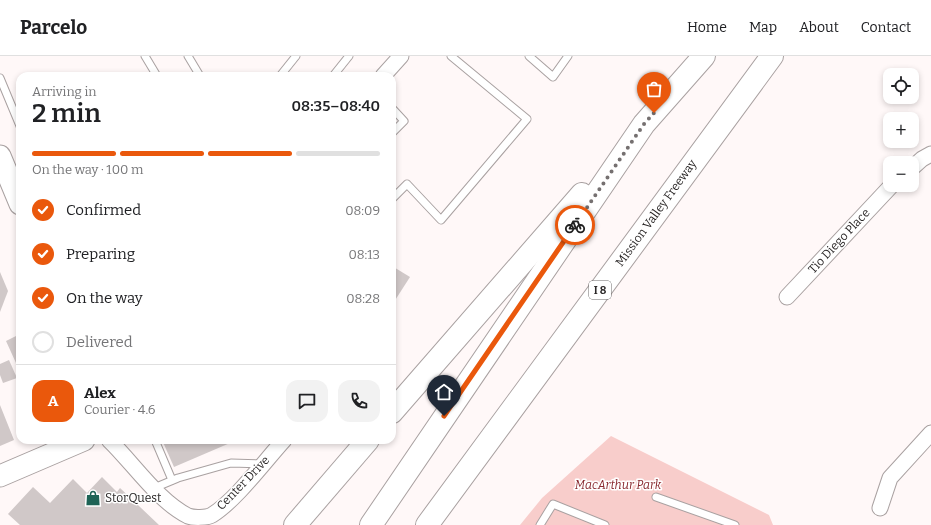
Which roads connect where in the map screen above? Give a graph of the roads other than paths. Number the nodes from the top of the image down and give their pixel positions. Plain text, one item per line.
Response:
1 (145, 56) edge
2 (188, 56) edge
3 (296, 56) edge
4 (349, 56) edge
5 (401, 56) edge
6 (451, 56) edge
7 (529, 56) edge
8 (568, 56) edge
9 (704, 56) edge
10 (772, 56) edge
11 (155, 72) edge
12 (198, 72) edge
13 (283, 72) edge
14 (336, 72) edge
15 (387, 72) edge
16 (0, 78) edge
17 (396, 112) edge
18 (16, 116) edge
19 (644, 124) junction
20 (396, 129) edge
21 (931, 154) edge
22 (0, 156) edge
23 (919, 162) edge
24 (885, 192) edge
25 (16, 194) edge
26 (396, 195) edge
27 (786, 297) dead end
28 (396, 407) edge
29 (931, 433) edge
30 (75, 444) edge
31 (113, 444) edge
32 (157, 444) edge
33 (280, 444) edge
34 (365, 444) edge
35 (262, 464) junction
36 (0, 476) edge
37 (172, 480) junction
38 (154, 488) junction
39 (656, 497) dead end
40 (880, 508) dead end
41 (295, 525) edge
42 (371, 525) edge
43 (427, 525) edge
44 (540, 525) edge
45 (605, 525) edge
46 (735, 525) edge

1 - 11 lane
2 - 12 lane
3 - 13 lane
4 - 14 lane
5 - 15 street
6 - 26 lane
7 - 8 lane
9 - 19 highway
10 - 43 highway, Mission Valley Freeway / I 8
16 - 18 lane
17 - 20 lane
19 - 28 highway
19 - 42 highway
21 - 23 street
22 - 25 main road
24 - 27 street, Tio Diego Place
29 - 40 street
30 - 36 main road
31 - 38 street, Center Drive
32 - 37 lane
33 - 35 street, Center Drive
34 - 41 highway
35 - 37 lane
35 - 38 street, Center Drive
37 - 38 lane
39 - 46 lane
44 - 45 lane

